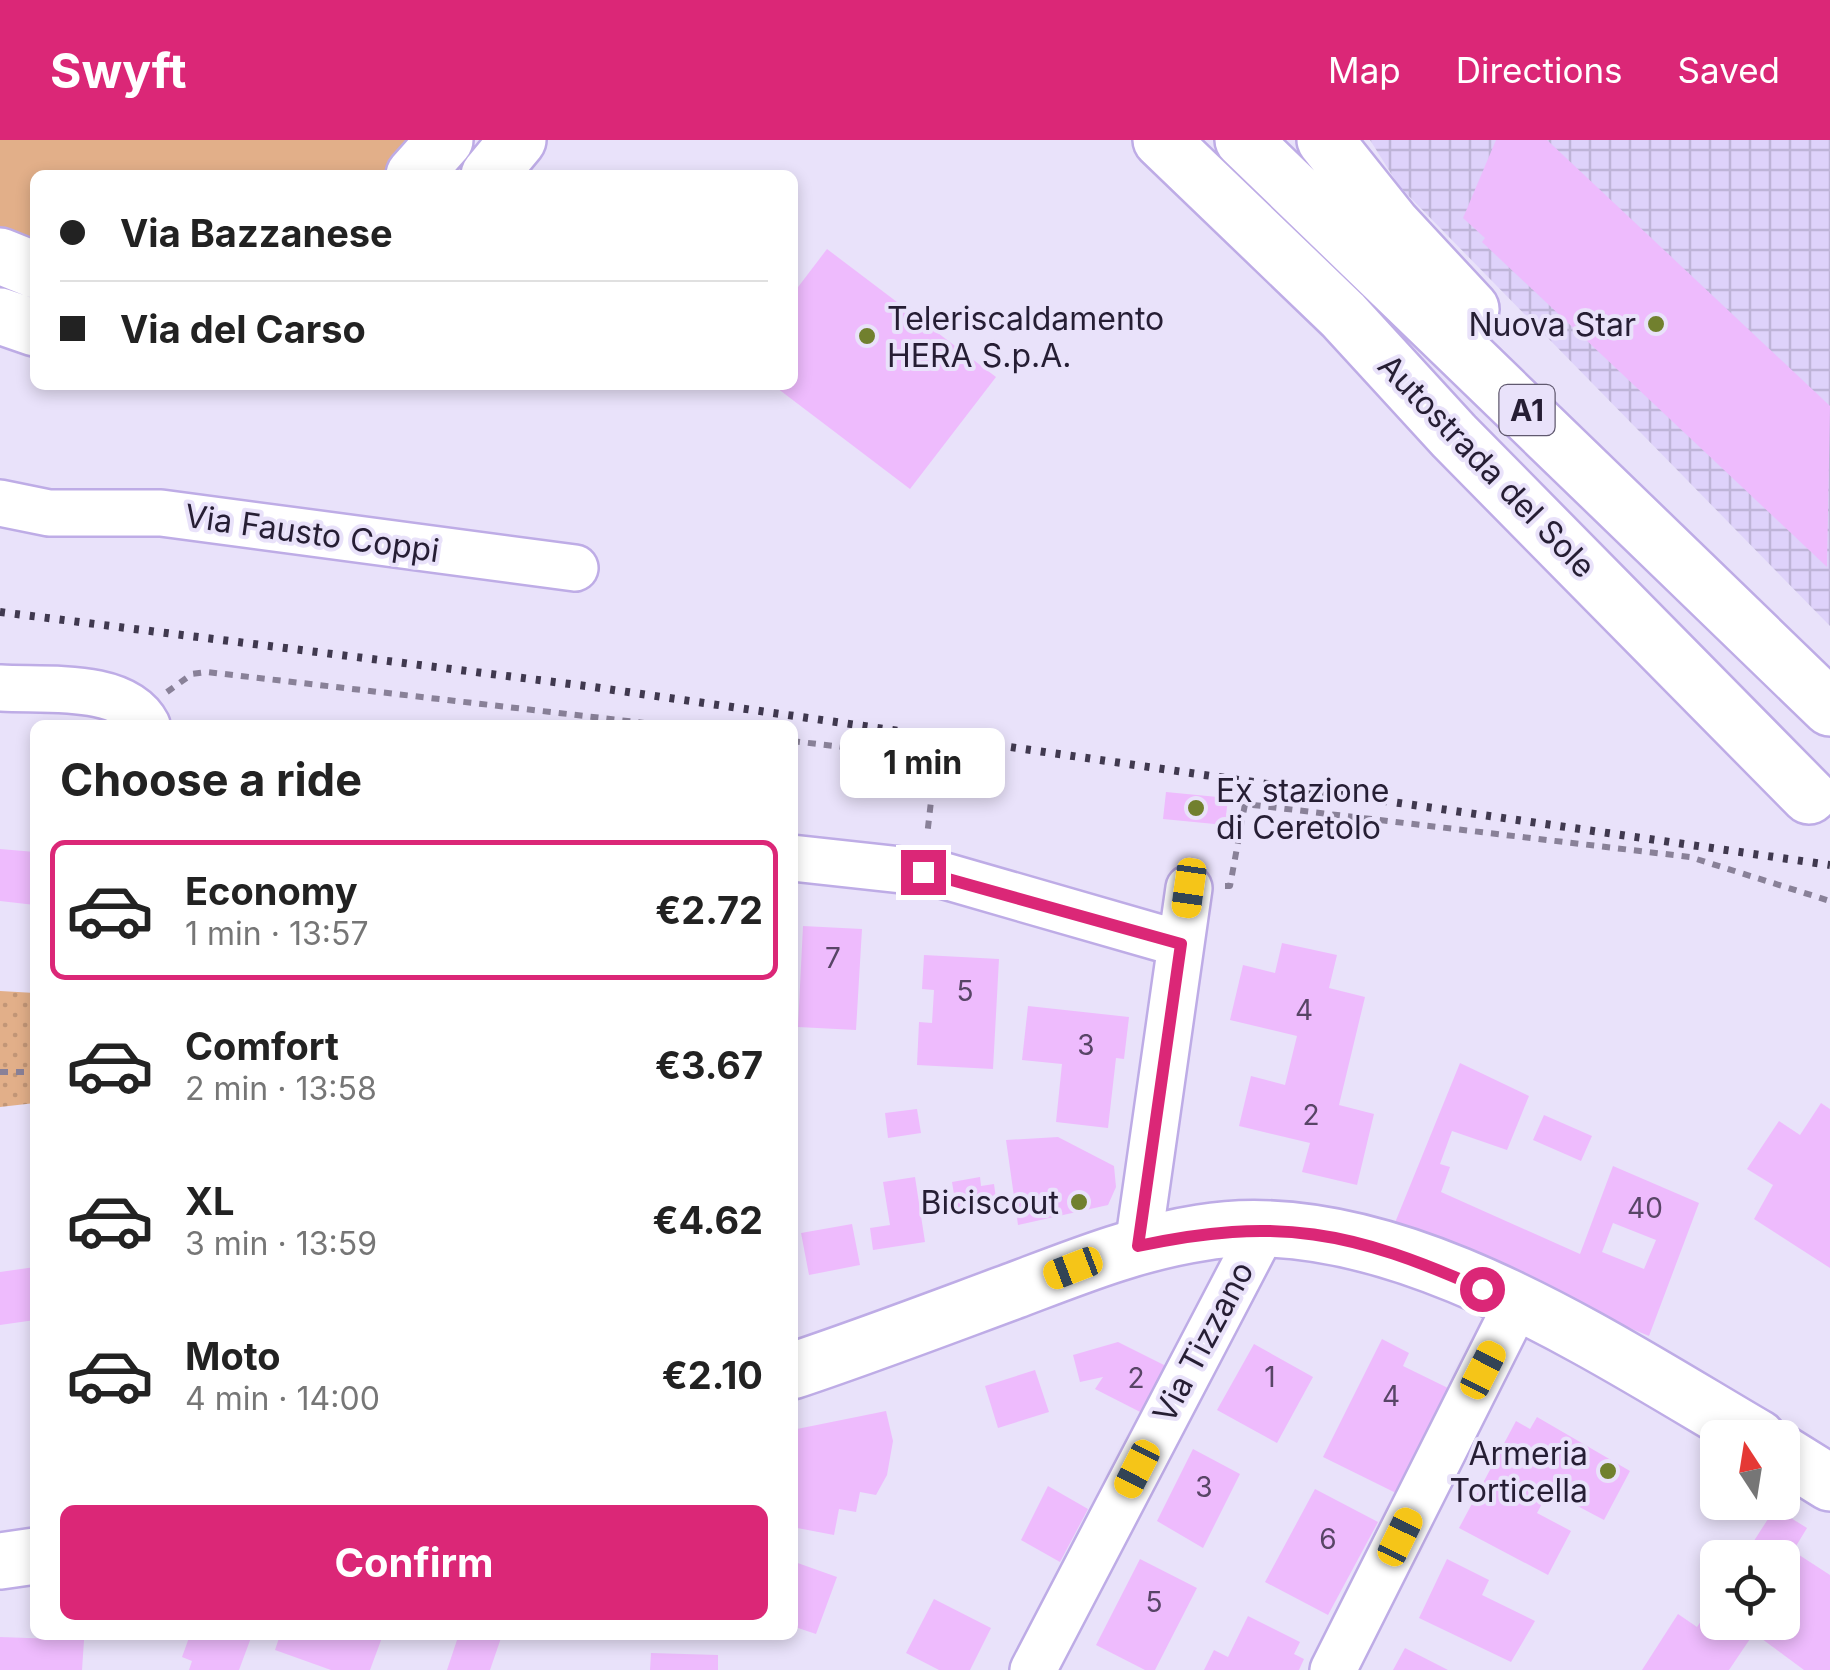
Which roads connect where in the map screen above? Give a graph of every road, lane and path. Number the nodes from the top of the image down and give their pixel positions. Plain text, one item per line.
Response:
1 (445, 140) edge
2 (518, 140) edge
3 (1161, 140) edge
4 (1243, 140) edge
5 (1325, 140) edge
6 (418, 170) edge
7 (492, 170) edge
8 (0, 256) edge
9 (30, 268) edge
10 (0, 316) edge
11 (30, 326) edge
12 (0, 503) edge
13 (48, 513) junction
14 (0, 527) edge
15 (575, 568) dead end
16 (0, 688) edge
17 (1818, 696) edge
18 (150, 713) edge
19 (619, 720) edge
20 (798, 741) edge
21 (1809, 796) dead end
22 (798, 859) edge
23 (923, 872) junction
24 (1189, 888) joint
25 (1830, 902) edge
26 (1181, 944) junction
27 (0, 1072) edge
28 (30, 1072) edge
29 (1264, 1228) junction
30 (1138, 1246) junction
31 (1516, 1304) junction
32 (798, 1369) edge
33 (1727, 1420) edge
34 (1800, 1464) edge
35 (1830, 1483) edge
36 (30, 1557) edge
37 (0, 1561) edge
38 (1034, 1670) edge
39 (1333, 1670) edge

1 - 6 main road
2 - 7 main road
3 - 21 main road, Autostrada del Sole / A1
4 - 17 main road, Autostrada del Sole / A1
5 - 17 main road
8 - 9 main road
10 - 11 main road
12 - 13 street, Via Fausto Coppi
13 - 14 street, Via Fausto Coppi
13 - 15 street, Via Fausto Coppi
16 - 18 street
18 - 19 path
20 - 23 path
22 - 23 street
23 - 26 street
24 - 25 path
24 - 26 street
26 - 30 street
27 - 28 path
29 - 30 main road
29 - 31 main road
29 - 38 street, Via Tizzano
30 - 32 main road
31 - 33 main road
31 - 39 street
34 - 35 main road
36 - 37 main road

